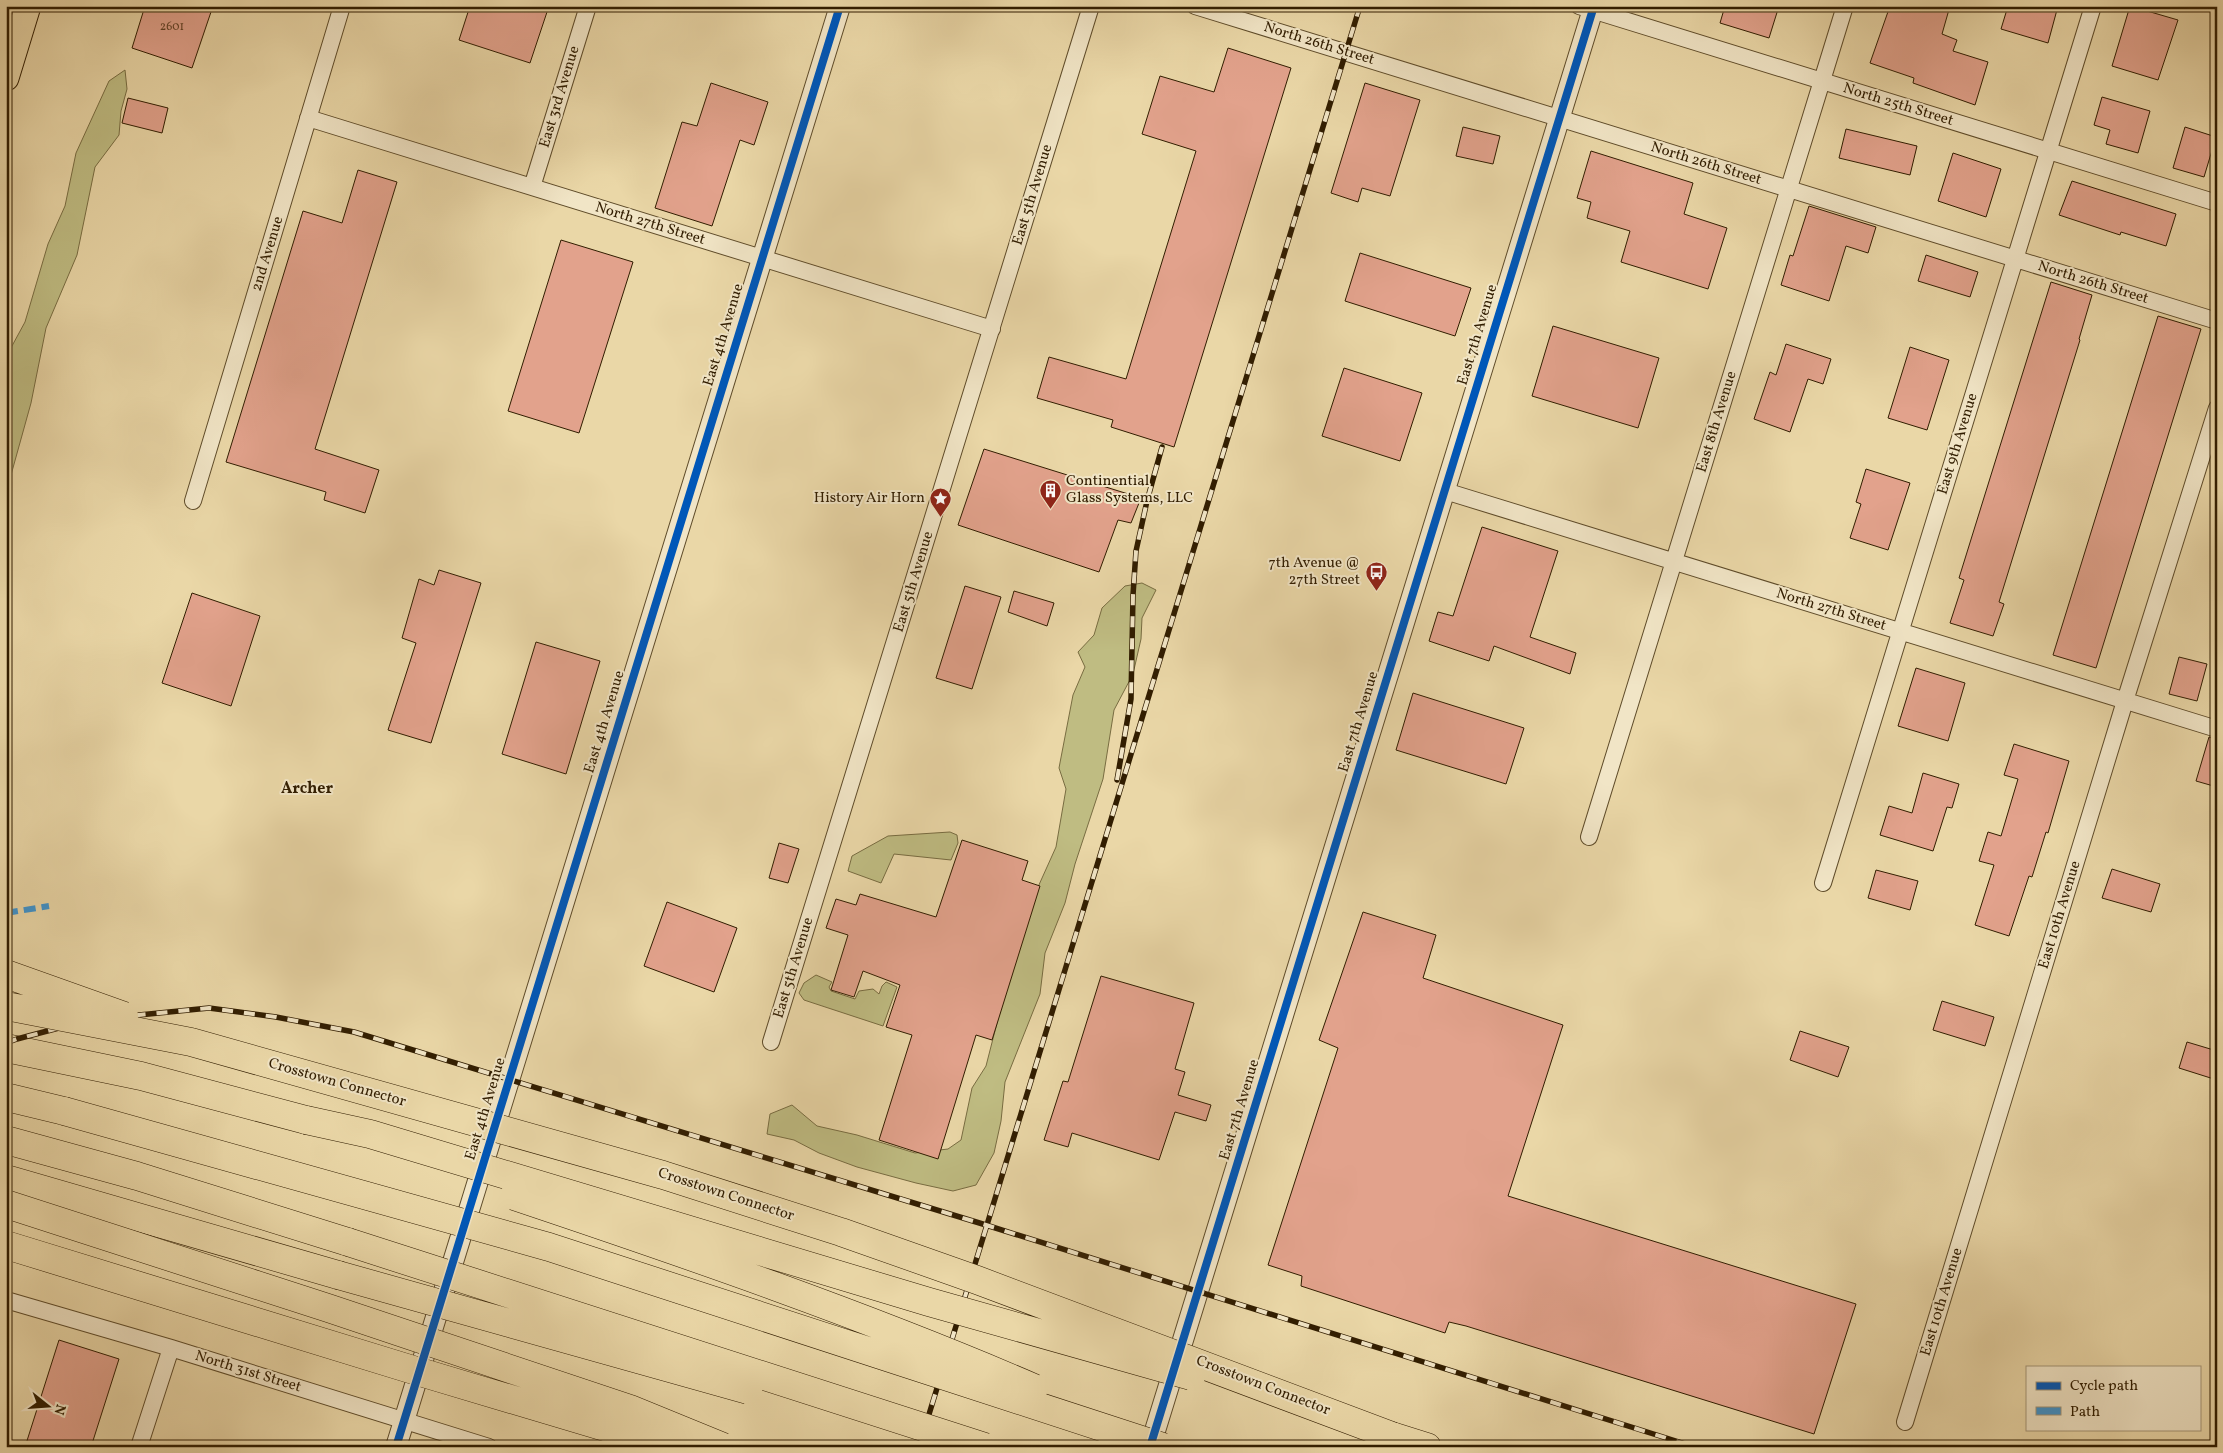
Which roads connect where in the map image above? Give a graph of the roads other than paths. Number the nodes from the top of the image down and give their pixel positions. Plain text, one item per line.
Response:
1 (28, 6) edge
2 (342, 6) edge
3 (588, 6) edge
4 (840, 6) edge
5 (1091, 6) edge
6 (1195, 6) edge
7 (1845, 6) edge
8 (2093, 6) edge
9 (1588, 8) edge
10 (6, 78) edge
11 (1822, 81) junction
12 (308, 118) junction
13 (1560, 118) junction
14 (2048, 151) junction
15 (532, 187) junction
16 (1789, 189) junction
17 (2217, 203) edge
18 (763, 258) junction
19 (2015, 259) junction
20 (2217, 321) edge
21 (992, 329) junction
22 (2217, 408) edge
23 (1445, 492) junction
24 (193, 501) dead end
25 (1674, 562) junction
26 (1900, 632) junction
27 (2125, 701) junction
28 (2217, 729) edge
29 (1589, 837) dead end
30 (1823, 883) dead end
31 (6, 974) edge
32 (6, 1006) edge
33 (191, 1042) junction
34 (771, 1042) dead end
35 (6, 1048) edge
36 (6, 1097) edge
37 (306, 1120) junction
38 (6, 1140) edge
39 (6, 1180) edge
40 (6, 1204) edge
41 (6, 1245) edge
42 (6, 1300) edge
43 (171, 1348) junction
44 (404, 1420) junction
45 (1905, 1422) dead end
46 (1392, 1436) junction
47 (139, 1447) edge
48 (396, 1447) edge
49 (489, 1447) edge
50 (672, 1447) edge
51 (723, 1447) edge
52 (944, 1447) edge
53 (985, 1447) edge
54 (1150, 1447) edge
55 (1164, 1447) edge
56 (1170, 1447) edge
57 (1426, 1447) edge

1 - 10 main road
2 - 12 street, 2nd Avenue
3 - 15 street, East 3rd Avenue
4 - 18 street, East 4th Avenue
5 - 21 street, East 5th Avenue
6 - 13 street, North 26th Street
7 - 11 street, East 8th Avenue
8 - 14 street, East 9th Avenue
9 - 11 street, North 25th Street
9 - 13 street, East 7th Avenue
11 - 14 street, North 25th Street
11 - 16 street, East 8th Avenue
12 - 15 street, North 27th Street
12 - 24 street, 2nd Avenue
13 - 16 street, North 26th Street
13 - 23 street, East 7th Avenue
14 - 17 street, North 25th Street
14 - 19 street, East 9th Avenue
15 - 18 street, North 27th Street
16 - 19 street, North 26th Street
16 - 25 street, East 8th Avenue
18 - 21 street, North 27th Street
18 - 44 street, East 4th Avenue
19 - 20 street, North 26th Street
19 - 26 street, East 9th Avenue
21 - 34 street, East 5th Avenue
22 - 27 street, East 10th Avenue
23 - 25 street, North 27th Street
23 - 54 street, East 7th Avenue
25 - 26 street, North 27th Street
25 - 29 street, East 8th Avenue
26 - 27 street, North 27th Street
26 - 30 street, East 9th Avenue
27 - 28 street, North 27th Street
27 - 45 street, East 10th Avenue
31 - 33 highway, bridge
32 - 33 highway, Crosstown Connector, bridge
33 - 46 highway, Crosstown Connector, bridge
35 - 37 highway
36 - 55 highway, bridge
37 - 46 highway, bridge
37 - 56 highway, bridge
38 - 53 highway, bridge
39 - 52 highway, bridge
40 - 51 highway, bridge
41 - 50 highway, bridge
42 - 43 street, North 31st Street
43 - 44 street, North 31st Street
43 - 47 street
44 - 48 street, East 4th Avenue
44 - 49 street, North 31st Street
46 - 57 highway, Crosstown Connector

